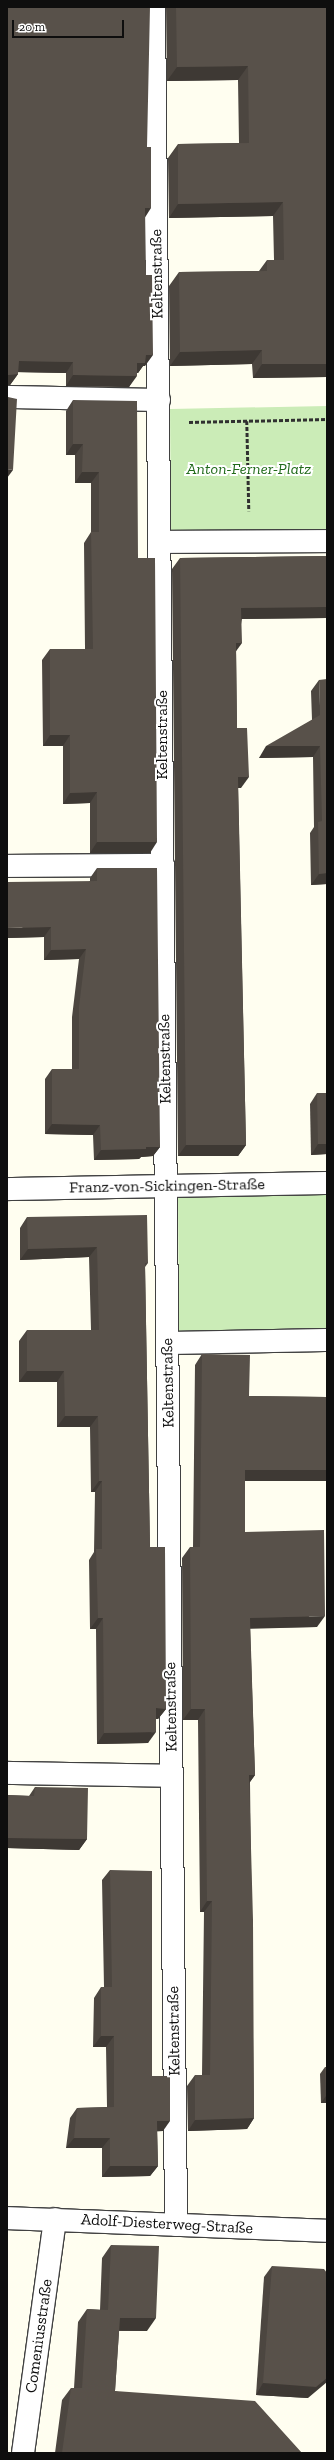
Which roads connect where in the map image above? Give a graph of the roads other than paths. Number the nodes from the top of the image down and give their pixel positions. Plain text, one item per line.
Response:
1 (154, 7) edge
2 (7, 397) edge
3 (159, 400) junction
4 (327, 541) edge
5 (160, 542) junction
6 (7, 866) edge
7 (163, 866) junction
8 (327, 1183) edge
9 (166, 1186) junction
10 (7, 1189) edge
11 (327, 1340) edge
12 (168, 1343) junction
13 (7, 1773) edge
14 (172, 1776) junction
15 (7, 2218) edge
16 (55, 2219) junction
17 (176, 2225) junction
18 (327, 2232) edge
19 (23, 2453) edge

1 - 3 street, Keltenstraße
2 - 3 street
3 - 5 street, Keltenstraße
4 - 5 street
5 - 7 street, Keltenstraße
6 - 7 street
7 - 9 street, Keltenstraße
8 - 9 street, Franz-von-Sickingen-Straße
9 - 10 street, Franz-von-Sickingen-Straße
9 - 12 street, Keltenstraße
11 - 12 street
12 - 14 street, Keltenstraße
13 - 14 street
14 - 17 street, Keltenstraße
15 - 16 street, Adolf-Diesterweg-Straße
16 - 17 street, Adolf-Diesterweg-Straße
16 - 19 street, Comeniusstraße
17 - 18 street, Adolf-Diesterweg-Straße

